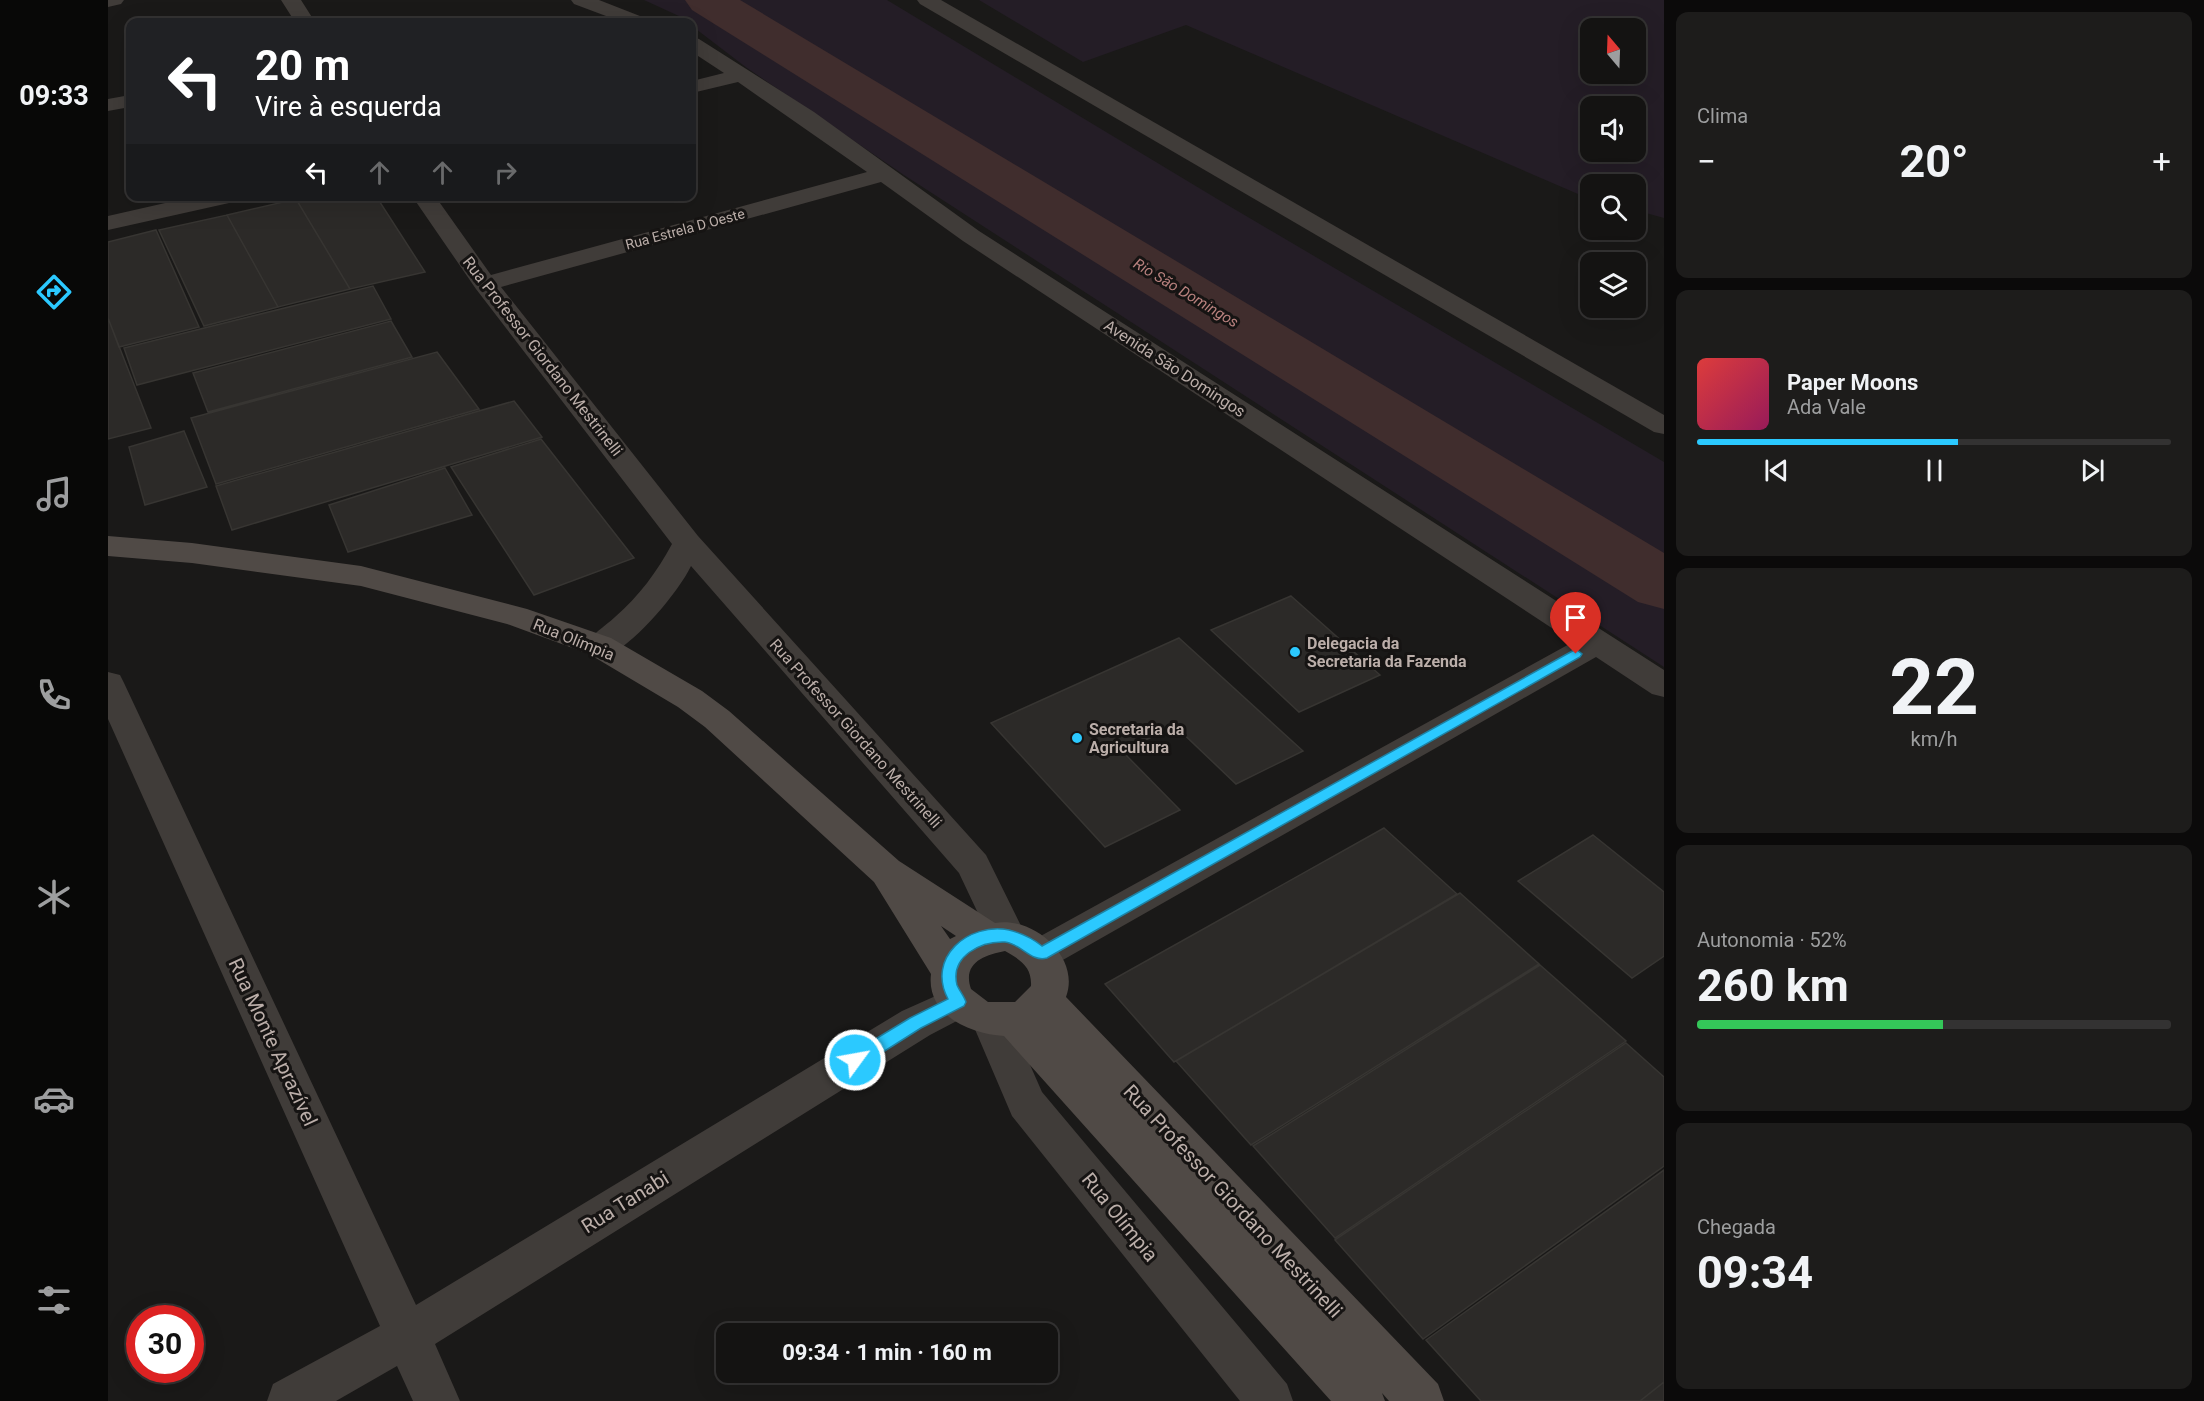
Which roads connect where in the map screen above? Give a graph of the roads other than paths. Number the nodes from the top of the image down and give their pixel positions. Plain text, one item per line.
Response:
1 (114, 0) edge
2 (291, 0) edge
3 (581, 0) edge
4 (927, 0) edge
5 (108, 1) edge
6 (302, 18) edge
7 (628, 18) edge
8 (696, 46) edge
9 (742, 75) junction
10 (696, 86) edge
11 (126, 102) edge
12 (108, 105) edge
13 (885, 174) junction
14 (207, 201) edge
15 (427, 201) edge
16 (108, 223) edge
17 (485, 284) junction
18 (1664, 426) edge
19 (687, 543) junction
20 (108, 546) edge
21 (192, 553) junction
22 (108, 567) edge
23 (1596, 643) junction
24 (600, 646) junction
25 (108, 683) edge
26 (1664, 686) edge
27 (886, 872) junction
28 (997, 936) junction
29 (1041, 954) junction
30 (991, 1002) junction
31 (407, 1336) junction
32 (290, 1401) edge
33 (437, 1401) edge
34 (1270, 1401) edge
35 (1362, 1401) edge
36 (1421, 1401) edge

1 - 5 street
2 - 6 street
3 - 7 street
4 - 18 street
8 - 9 street, Avenida São Domingos
9 - 10 street
9 - 13 street, Avenida São Domingos
11 - 12 street
13 - 17 street, Rua Estrela D Oeste
13 - 23 street, Avenida São Domingos
14 - 16 street
15 - 17 street, Rua Professor Giordano Mestrinelli
17 - 19 street, Rua Professor Giordano Mestrinelli
19 - 24 street
19 - 28 street, Rua Professor Giordano Mestrinelli
20 - 21 main road, Rua Olímpia
21 - 22 main road, Rua Olímpia
21 - 24 main road, Rua Olímpia
23 - 26 street, Avenida São Domingos
23 - 29 street
24 - 27 main road, Rua Olímpia
25 - 31 street, Rua Monte Aprazível
27 - 28 main road, Rua Olímpia
27 - 30 main road, Rua Olímpia
28 - 29 main road, Rua Olímpia
28 - 30 main road
29 - 30 main road
30 - 31 street, Rua Tanabi
30 - 34 street, Rua Olímpia
30 - 35 main road
30 - 36 main road, Rua Professor Giordano Mestrinelli
31 - 32 street, Rua Tanabi
31 - 33 street, Rua Monte Aprazível

